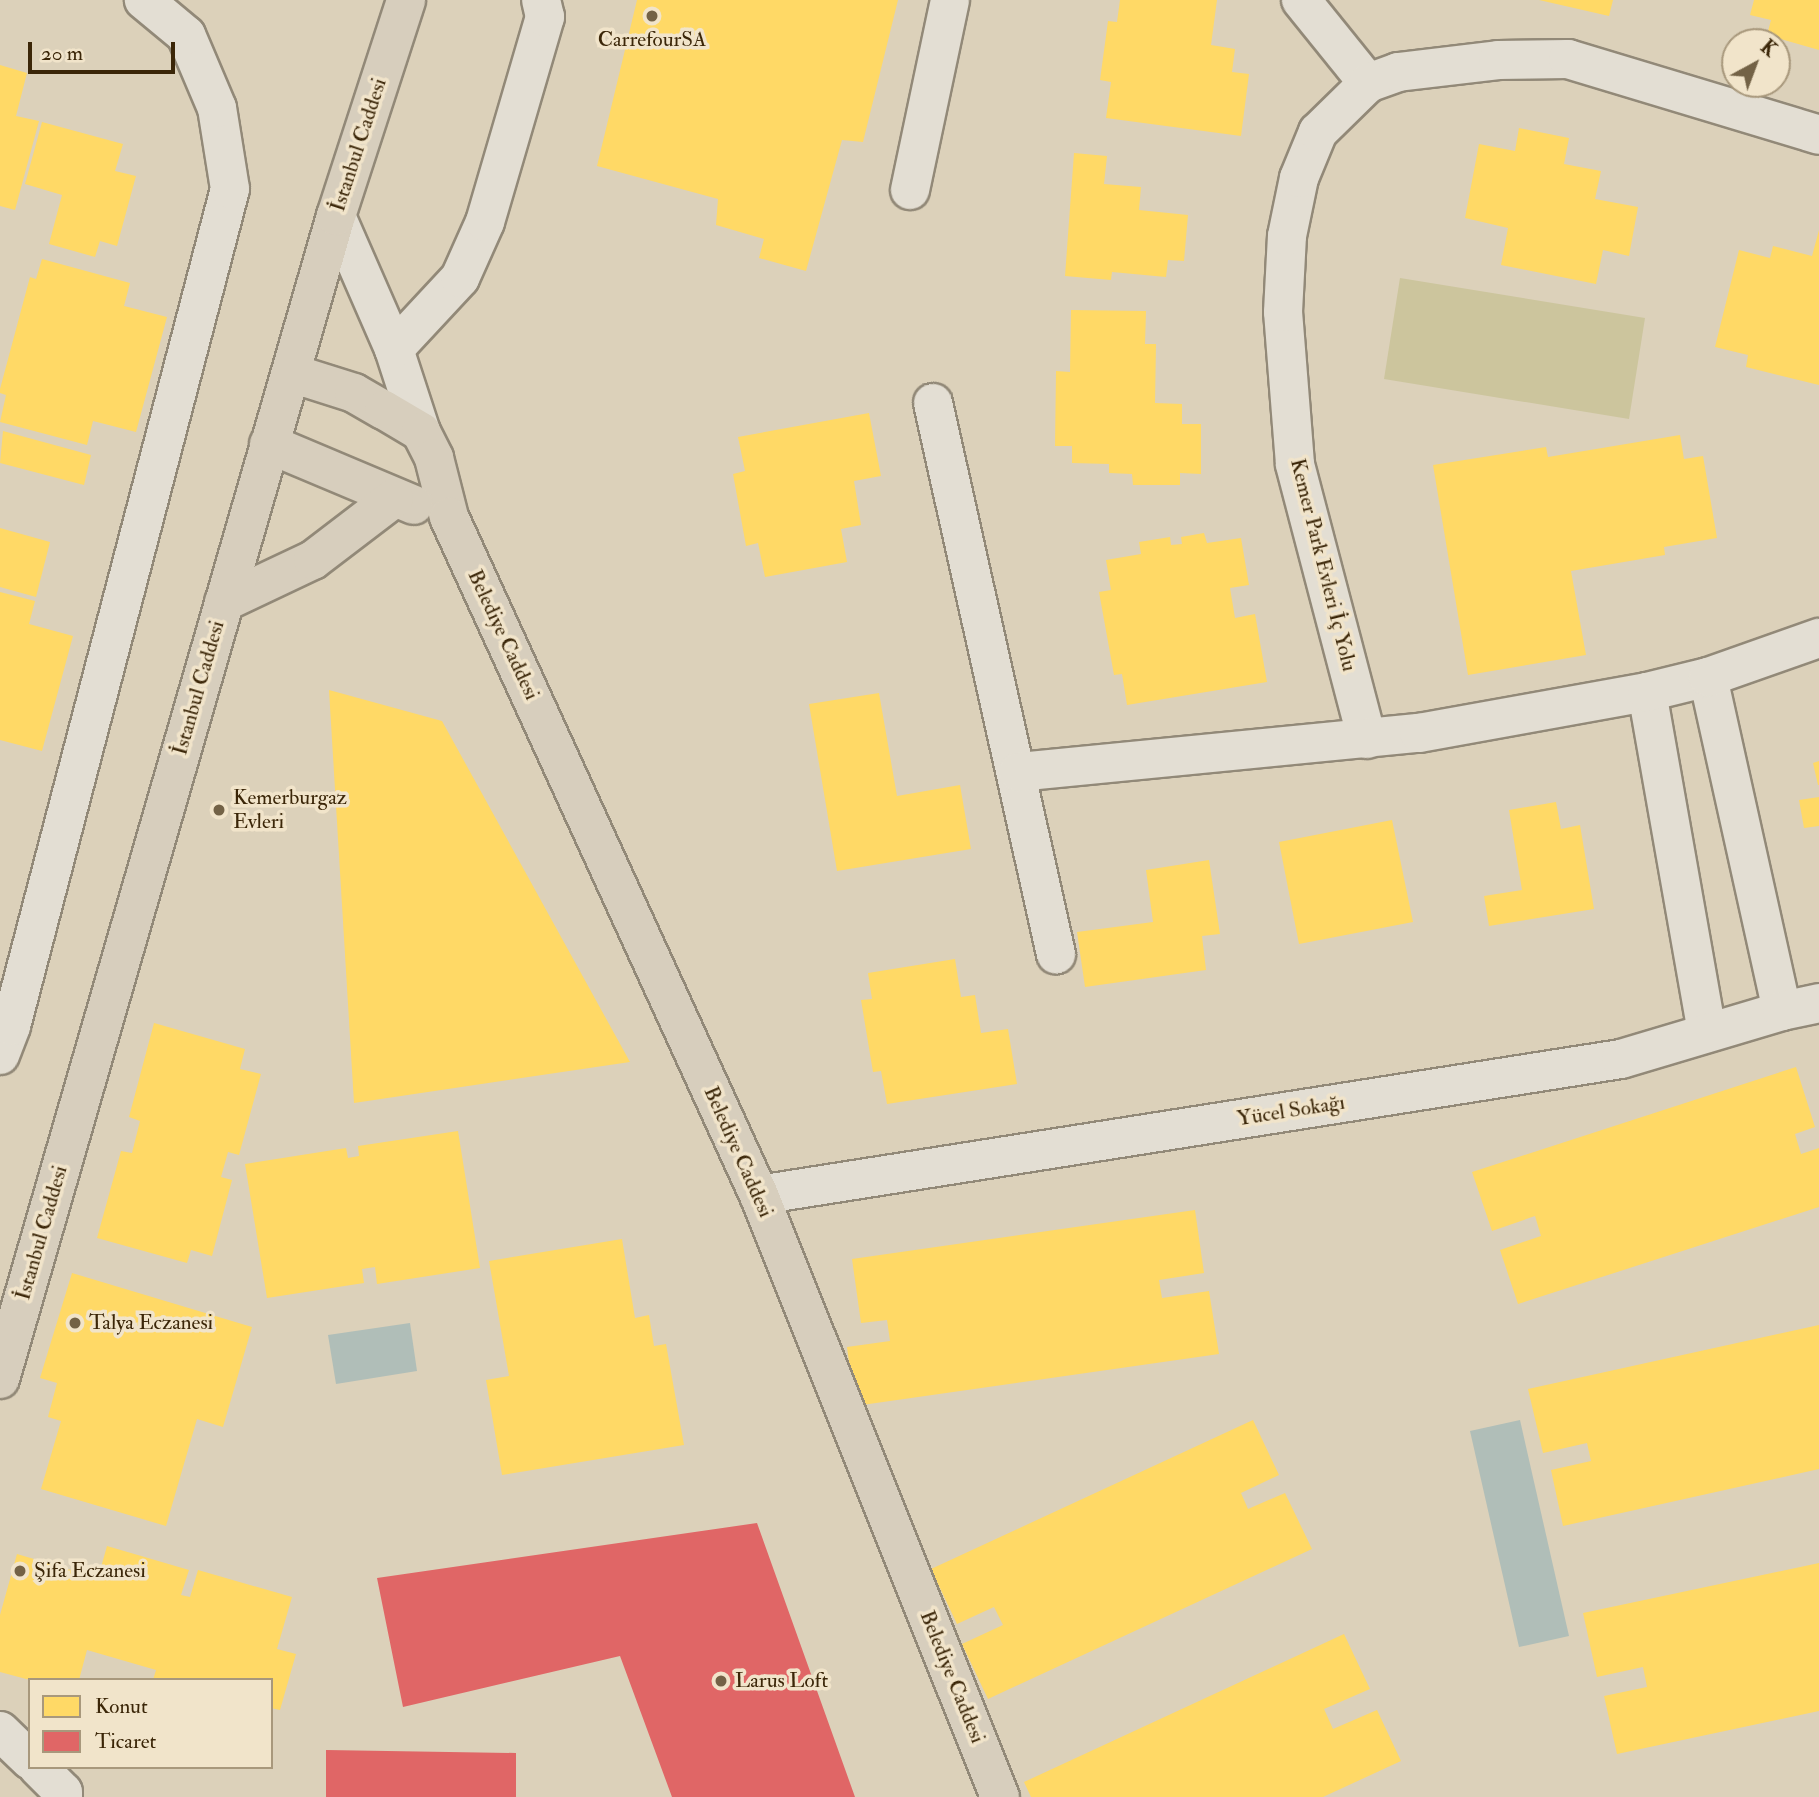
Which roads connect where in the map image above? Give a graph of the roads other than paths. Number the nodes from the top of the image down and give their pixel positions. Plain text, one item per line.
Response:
1 (144, 0) edge
2 (406, 0) edge
3 (541, 0) edge
4 (950, 0) edge
5 (1301, 0) edge
6 (1368, 83) junction
7 (1819, 135) edge
8 (909, 190) dead end
9 (336, 216) junction
10 (394, 349) junction
11 (291, 373) junction
12 (933, 403) dead end
13 (421, 432) junction
14 (269, 444) junction
15 (394, 498) junction
16 (449, 517) junction
17 (224, 602) junction
18 (1819, 638) edge
19 (1708, 677) junction
20 (1647, 692) junction
21 (1367, 739) junction
22 (1018, 772) junction
23 (1056, 954) dead end
24 (1819, 1003) edge
25 (1782, 1011) junction
26 (1707, 1032) junction
27 (0, 1055) edge
28 (759, 1195) junction
29 (0, 1379) edge
30 (0, 1731) edge
31 (28, 1758) edge
32 (39, 1769) edge
33 (63, 1797) edge
34 (1000, 1797) edge

1 - 27 street
2 - 9 main road, İstanbul Caddesi
3 - 10 street
4 - 8 street
5 - 6 street
6 - 7 street, Kemer Park Evleri İç Yolu
6 - 21 street, Kemer Park Evleri İç Yolu
9 - 10 street
9 - 11 main road, İstanbul Caddesi
10 - 13 street
11 - 13 main road
11 - 14 main road, İstanbul Caddesi
12 - 22 street
13 - 16 main road, Belediye Caddesi
14 - 15 main road
14 - 17 main road, İstanbul Caddesi
15 - 16 main road
15 - 17 main road
16 - 28 main road, Belediye Caddesi
17 - 29 main road, İstanbul Caddesi
18 - 19 street
19 - 20 street
19 - 25 street
20 - 21 street
20 - 26 street
21 - 22 street
22 - 23 street
24 - 25 street, Yücel Sokağı
25 - 26 street, Yücel Sokağı
26 - 28 street, Yücel Sokağı
28 - 34 main road, Belediye Caddesi
30 - 31 street
32 - 33 street

